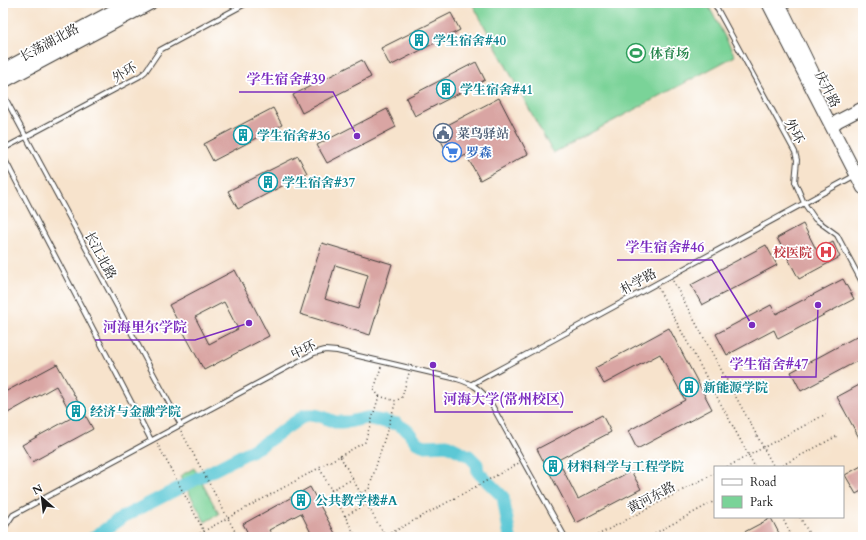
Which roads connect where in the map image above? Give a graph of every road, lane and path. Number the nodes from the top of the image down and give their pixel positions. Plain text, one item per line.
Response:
1 (128, 3) edge
2 (151, 3) edge
3 (247, 3) edge
4 (714, 3) edge
5 (768, 3) edge
6 (779, 3) edge
7 (3, 70) edge
8 (3, 82) edge
9 (3, 94) edge
10 (863, 108) edge
11 (835, 124) junction
12 (26, 137) junction
13 (3, 149) edge
14 (3, 156) edge
15 (860, 172) edge
16 (863, 188) edge
17 (804, 203) junction
18 (670, 276) junction
19 (656, 283) junction
20 (863, 284) edge
21 (382, 362) junction
22 (410, 368) junction
23 (472, 384) junction
24 (379, 396) junction
25 (396, 401) junction
26 (826, 414) dead end
27 (180, 425) junction
28 (837, 436) dead end
29 (153, 439) junction
30 (764, 448) junction
31 (749, 455) junction
32 (340, 456) junction
33 (523, 461) junction
34 (729, 466) edge
35 (754, 466) edge
36 (773, 466) edge
37 (781, 466) edge
38 (320, 468) junction
39 (714, 474) edge
40 (353, 479) junction
41 (332, 490) junction
42 (361, 494) junction
43 (714, 502) edge
44 (367, 504) junction
45 (345, 516) junction
46 (228, 518) junction
47 (782, 518) edge
48 (801, 518) edge
49 (3, 530) edge
50 (204, 531) junction
51 (192, 537) edge
52 (207, 537) edge
53 (238, 537) edge
54 (356, 537) edge
55 (384, 537) edge
56 (565, 537) edge
57 (594, 537) edge
58 (648, 537) edge
59 (792, 537) edge
60 (811, 537) edge

1 - 7 main road, 长荡湖北路
2 - 8 main road, 长荡湖北路
3 - 12 lane, 外环
4 - 17 lane, 外环
5 - 11 main road, 庆升路
6 - 11 main road, 庆升路
9 - 12 lane, 长江北路
10 - 11 main road
11 - 15 main road, 庆升路
12 - 13 lane, 外环
12 - 27 lane, 长江北路
14 - 29 lane
15 - 16 main road, 庆升路
15 - 17 lane, 朴学路
17 - 18 lane, 朴学路
17 - 20 lane, 外环
18 - 19 lane, 朴学路
18 - 30 path
19 - 23 lane, 朴学路
19 - 31 path
21 - 22 lane, 中环
21 - 24 path
21 - 27 lane, 中环
22 - 23 lane, 中环
22 - 25 path
23 - 33 lane, 中环
24 - 25 path
24 - 32 path
25 - 42 path
26 - 30 path
27 - 29 lane, 中环
27 - 46 path
28 - 37 path
29 - 49 lane, 中环
29 - 50 path
30 - 31 path
30 - 36 path
31 - 34 path
31 - 35 path
32 - 38 path
32 - 40 path
33 - 55 path
33 - 56 lane, 中环
38 - 41 path
38 - 46 path
39 - 57 path, 黄河东路
40 - 41 path
40 - 42 path
41 - 45 path
42 - 44 path
43 - 58 path
44 - 45 path
44 - 55 path
45 - 54 path
46 - 50 path
46 - 53 path
47 - 59 path
48 - 60 path
50 - 51 path
50 - 52 path

